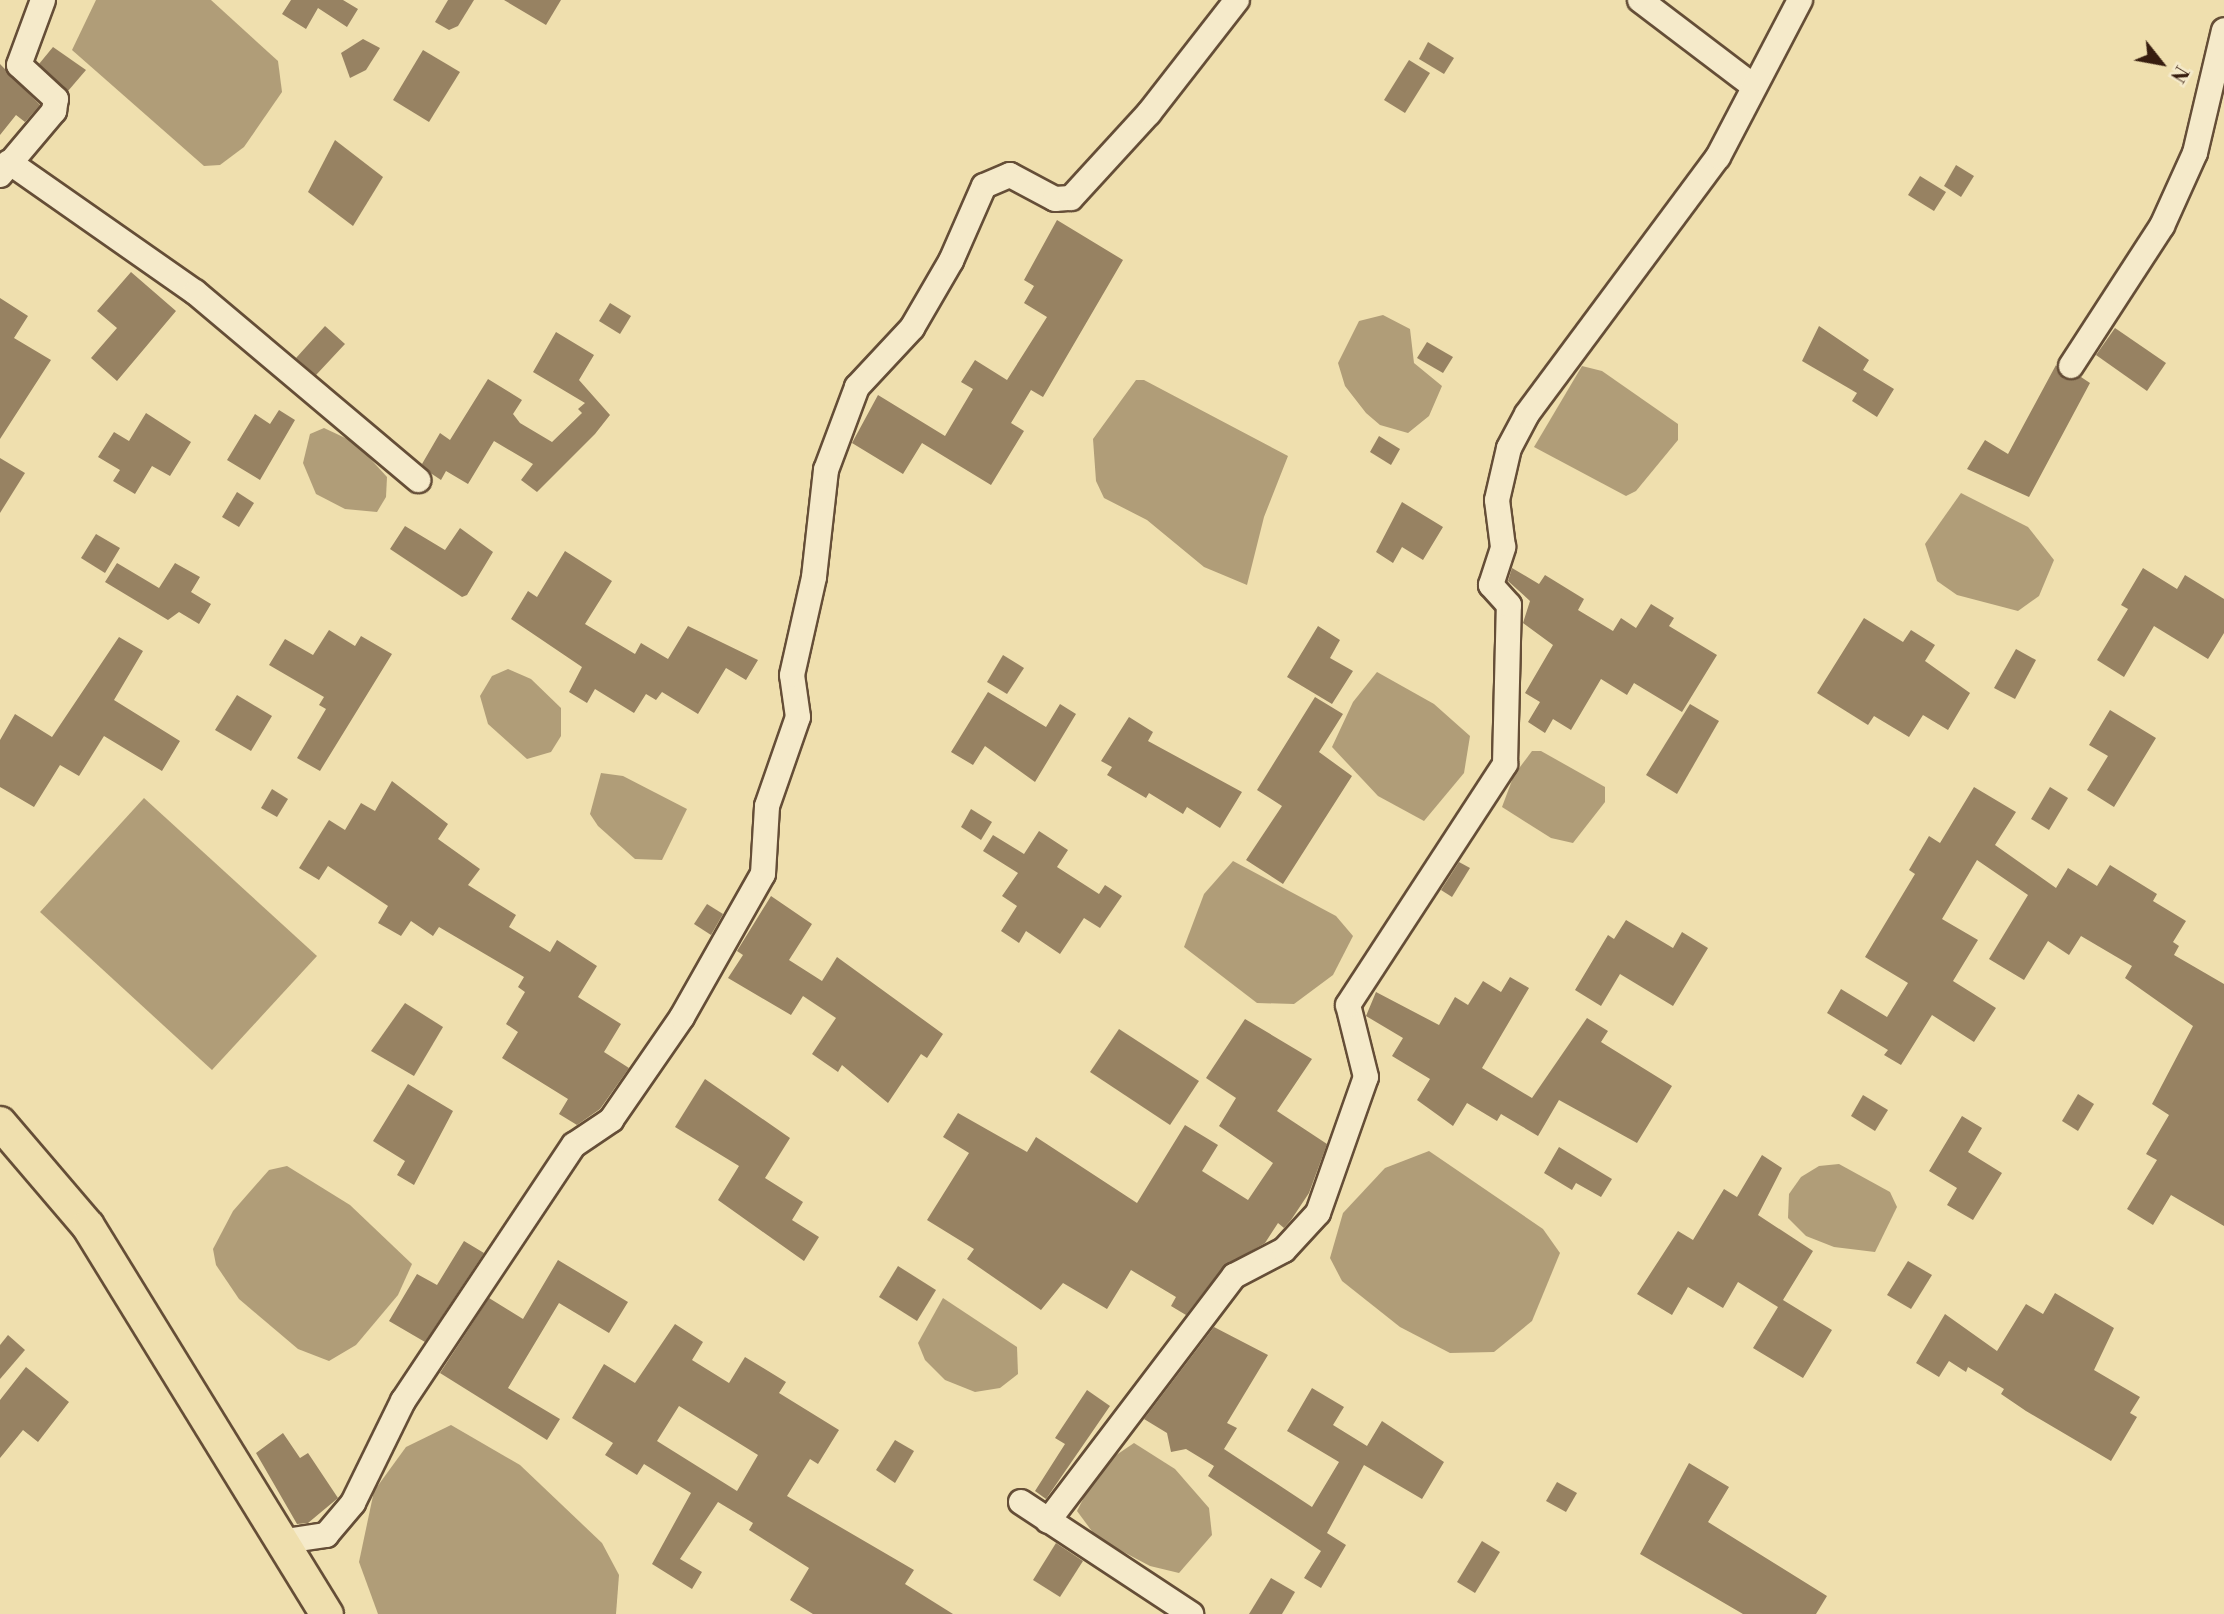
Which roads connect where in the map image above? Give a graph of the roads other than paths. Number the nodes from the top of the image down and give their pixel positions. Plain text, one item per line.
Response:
1 (43, 0) edge
2 (1237, 0) edge
3 (1640, 0) edge
4 (1800, 0) edge
5 (2224, 30) edge
6 (1752, 85) junction
7 (5, 169) edge
8 (2071, 366) dead end
9 (418, 480) dead end
10 (0, 1123) edge
11 (1021, 1502) dead end
12 (1048, 1521) junction
13 (279, 1542) junction
14 (327, 1614) edge
15 (1191, 1614) edge

1 - 7 street
2 - 13 street
3 - 6 street
4 - 6 street
5 - 8 street
6 - 12 street
7 - 9 street
10 - 13 main road
11 - 12 street
12 - 15 street
13 - 14 main road

